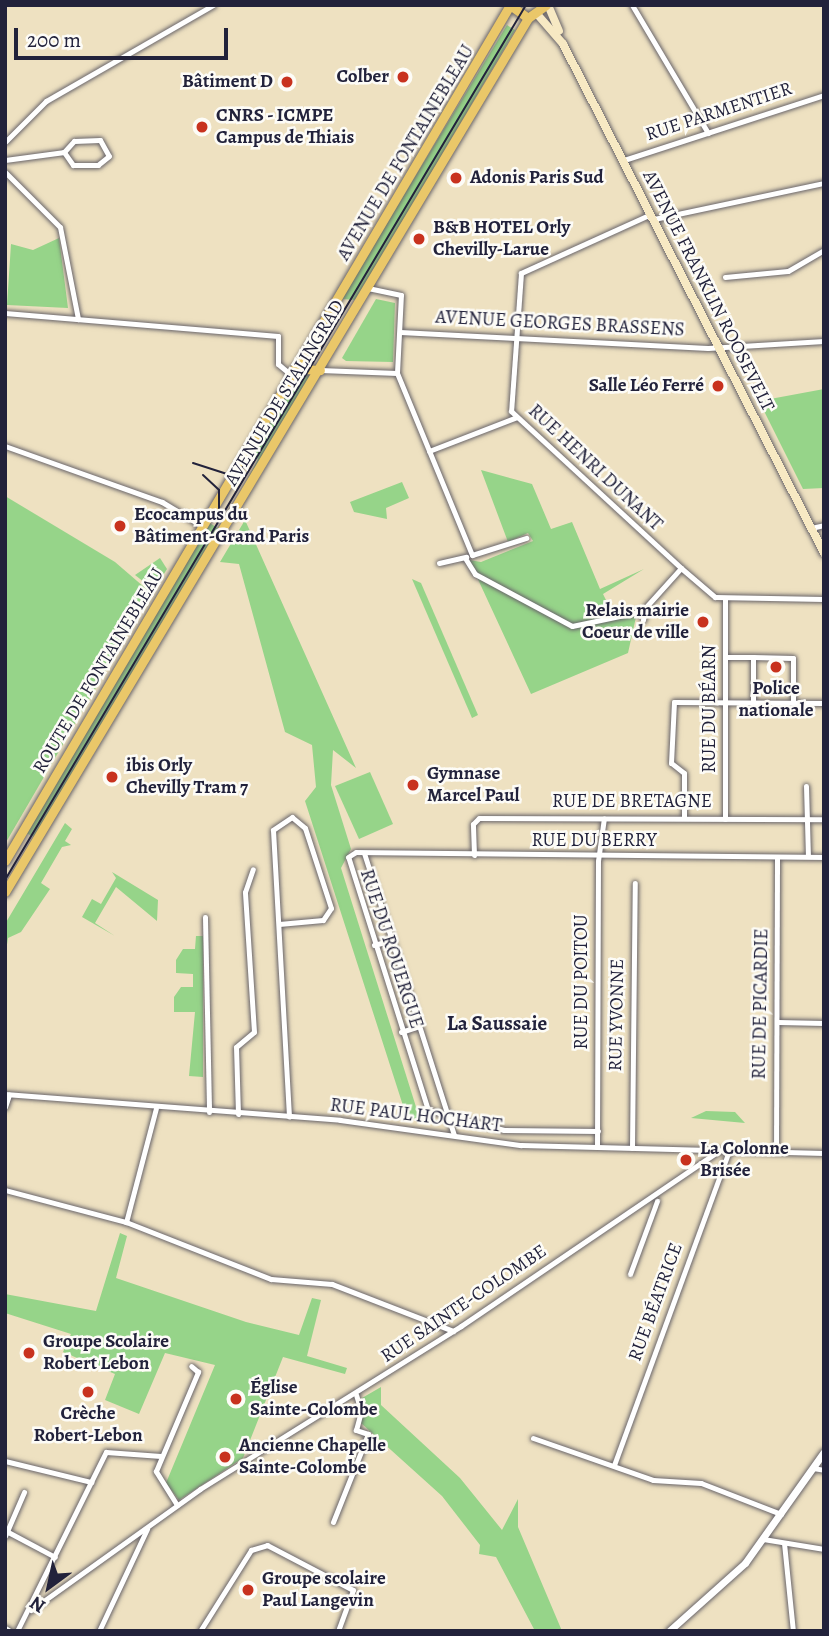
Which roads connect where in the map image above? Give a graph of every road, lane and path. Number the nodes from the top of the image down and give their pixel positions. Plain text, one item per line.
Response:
1 (213, 5) edge
2 (510, 5) edge
3 (547, 5) edge
4 (632, 5) edge
5 (532, 16) junction
6 (563, 44) junction
7 (824, 94) edge
8 (708, 133) junction
9 (5, 142) edge
10 (64, 152) junction
11 (5, 160) edge
12 (624, 160) junction
13 (5, 172) edge
14 (824, 183) edge
15 (653, 216) junction
16 (824, 250) edge
17 (725, 277) dead end
18 (368, 288) junction
19 (5, 313) edge
20 (327, 316) joint
21 (78, 319) junction
22 (400, 332) junction
23 (514, 338) junction
24 (824, 341) edge
25 (718, 347) junction
26 (320, 370) junction
27 (293, 372) junction
28 (397, 373) junction
29 (517, 417) junction
30 (5, 446) edge
31 (429, 451) junction
32 (824, 525) edge
33 (202, 526) junction
34 (811, 528) junction
35 (526, 538) dead end
36 (824, 553) edge
37 (472, 555) junction
38 (465, 558) junction
39 (439, 563) dead end
40 (681, 568) junction
41 (725, 599) junction
42 (824, 599) edge
43 (644, 611) junction
44 (643, 620) dead end
45 (725, 657) junction
46 (753, 657) junction
47 (753, 702) junction
48 (793, 702) junction
49 (725, 703) junction
50 (824, 703) edge
51 (806, 786) dead end
52 (604, 818) junction
53 (684, 818) junction
54 (725, 818) junction
55 (805, 818) junction
56 (824, 819) edge
57 (363, 853) junction
58 (474, 855) junction
59 (599, 856) junction
60 (808, 856) junction
61 (824, 857) edge
62 (777, 858) junction
63 (5, 861) edge
64 (253, 869) dead end
65 (635, 883) dead end
66 (5, 892) edge
67 (205, 917) dead end
68 (279, 924) junction
69 (391, 940) junction
70 (374, 946) junction
71 (778, 1022) junction
72 (824, 1023) edge
73 (419, 1027) junction
74 (401, 1032) junction
75 (7, 1095) edge
76 (5, 1107) edge
77 (156, 1108) junction
78 (209, 1112) junction
79 (238, 1114) junction
80 (447, 1116) junction
81 (289, 1117) junction
82 (598, 1131) junction
83 (454, 1135) junction
84 (597, 1147) junction
85 (632, 1148) junction
86 (729, 1151) junction
87 (717, 1152) junction
88 (776, 1152) junction
89 (824, 1153) edge
90 (5, 1190) edge
91 (657, 1201) dead end
92 (126, 1222) junction
93 (630, 1273) dead end
94 (453, 1331) junction
95 (191, 1366) dead end
96 (356, 1395) junction
97 (533, 1438) dead end
98 (824, 1452) edge
99 (161, 1456) junction
100 (5, 1461) edge
101 (614, 1465) junction
102 (813, 1468) junction
103 (824, 1470) edge
104 (91, 1482) junction
105 (24, 1492) dead end
106 (177, 1505) junction
107 (781, 1514) junction
108 (334, 1522) dead end
109 (148, 1526) junction
110 (7, 1534) edge
111 (762, 1539) junction
112 (784, 1543) junction
113 (824, 1549) edge
114 (55, 1557) junction
115 (31, 1610) junction
116 (17, 1631) edge
117 (99, 1631) edge
118 (200, 1631) edge
119 (338, 1631) edge
120 (669, 1631) edge
121 (793, 1631) edge

1 - 9 street
2 - 5 main road
2 - 20 main road, AVENUE DE FONTAINEBLEAU
3 - 5 main road, AVENUE DE STALINGRAD
3 - 6 main road, AVENUE FRANKLIN ROOSEVELT
4 - 8 street
5 - 6 main road, AVENUE FRANKLIN ROOSEVELT
5 - 18 main road, AVENUE DE STALINGRAD
6 - 12 main road, AVENUE FRANKLIN ROOSEVELT
7 - 8 street, RUE PARMENTIER
8 - 12 street, RUE PARMENTIER
10 - 10 street
10 - 11 street
12 - 15 main road, AVENUE FRANKLIN ROOSEVELT
13 - 21 street
14 - 15 street
15 - 23 street
15 - 25 main road, AVENUE FRANKLIN ROOSEVELT
16 - 17 street
18 - 22 street
18 - 26 main road, AVENUE DE STALINGRAD
19 - 21 street
20 - 27 main road, ROUTE DE FONTAINEBLEAU
21 - 27 street
22 - 23 street, AVENUE GEORGES BRASSENS
22 - 28 street
23 - 25 street, AVENUE GEORGES BRASSENS
23 - 29 street, RUE HENRI DUNANT
24 - 25 street, AVENUE GEORGES BRASSENS
25 - 34 main road, AVENUE FRANKLIN ROOSEVELT
26 - 27 main road
26 - 28 street
26 - 66 main road, AVENUE DE STALINGRAD
27 - 33 main road, ROUTE DE FONTAINEBLEAU
28 - 31 street
29 - 31 street
29 - 40 street, RUE HENRI DUNANT
30 - 33 street
31 - 37 street
32 - 34 street
33 - 63 main road, ROUTE DE FONTAINEBLEAU
34 - 36 main road, AVENUE FRANKLIN ROOSEVELT
35 - 37 street
37 - 38 street
38 - 39 street
38 - 43 street
40 - 41 street, RUE HENRI DUNANT
40 - 43 street
41 - 42 street
41 - 45 street, RUE DU BÉARN
43 - 44 street
45 - 46 street
45 - 49 street, RUE DU BÉARN
46 - 47 street
46 - 48 street
47 - 48 street
47 - 49 street
48 - 50 street
49 - 53 street
49 - 54 street, RUE DU BÉARN
51 - 55 street
52 - 53 street, RUE DE BRETAGNE
52 - 58 street, RUE DE BRETAGNE
52 - 59 street, RUE DU POITOU
53 - 54 street, RUE DE BRETAGNE
54 - 55 street, RUE DE BRETAGNE
55 - 56 street, RUE DE BRETAGNE
55 - 60 street
57 - 58 street, RUE DU BERRY
57 - 69 street, RUE DU ROUERGUE
57 - 70 street, RUE DU ROUERGUE
58 - 59 street, RUE DU BERRY
59 - 62 street, RUE DU BERRY
59 - 82 street, RUE DU POITOU
60 - 61 street, RUE DU BERRY
60 - 62 street, RUE DU BERRY
62 - 71 street, RUE DE PICARDIE
64 - 79 street
65 - 85 street, RUE YVONNE
67 - 78 street
68 - 68 street
68 - 81 street
69 - 70 street
69 - 73 street, RUE DU ROUERGUE
70 - 74 street, RUE DU ROUERGUE
71 - 72 street
71 - 88 street, RUE DE PICARDIE
73 - 74 street
73 - 80 street, RUE DU ROUERGUE
74 - 80 street, RUE DU ROUERGUE
75 - 76 street
75 - 77 street, RUE PAUL HOCHART
77 - 78 street, RUE PAUL HOCHART
77 - 92 street
78 - 79 street, RUE PAUL HOCHART
79 - 81 street, RUE PAUL HOCHART
80 - 82 street
80 - 83 street, RUE DU ROUERGUE
81 - 83 street, RUE PAUL HOCHART
82 - 84 street, RUE DU POITOU
83 - 84 street, RUE PAUL HOCHART
84 - 85 street, RUE PAUL HOCHART
85 - 87 street, RUE PAUL HOCHART
86 - 87 street, RUE PAUL HOCHART
86 - 88 street, RUE PAUL HOCHART
86 - 101 street, RUE BÉATRICE
87 - 94 street, RUE SAINTE-COLOMBE
88 - 89 street, RUE PAUL HOCHART
90 - 92 street
91 - 93 street
92 - 94 street
94 - 96 street, RUE SAINTE-COLOMBE
95 - 99 street
96 - 106 street, RUE SAINTE-COLOMBE
96 - 108 street
97 - 101 street
98 - 102 street
99 - 104 street
99 - 106 street
100 - 104 street
101 - 107 street
102 - 103 street
102 - 107 street
104 - 114 street
105 - 110 street
106 - 109 street, RUE SAINTE-COLOMBE
107 - 111 street
109 - 115 street, RUE SAINTE-COLOMBE
109 - 117 street
110 - 114 street
111 - 112 street
111 - 120 street
112 - 113 street
112 - 121 street
114 - 115 street
115 - 116 street
118 - 119 street

